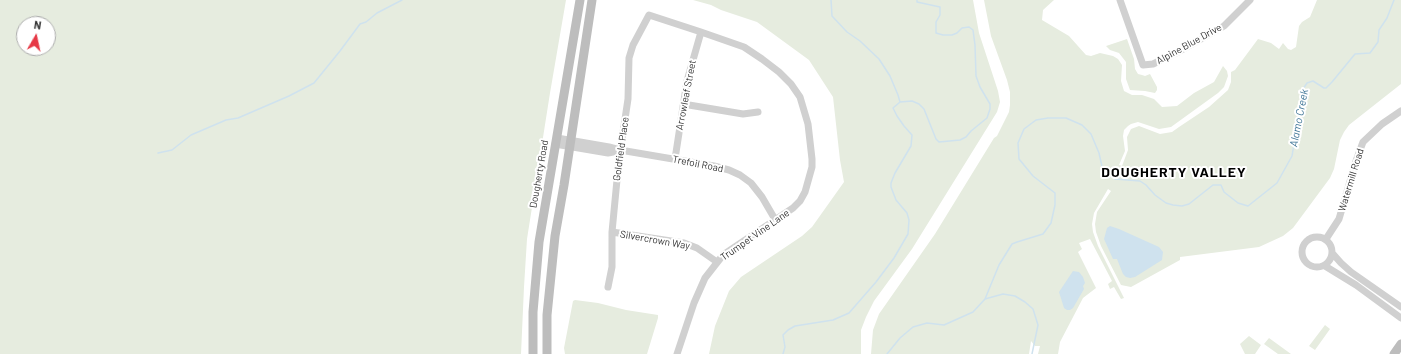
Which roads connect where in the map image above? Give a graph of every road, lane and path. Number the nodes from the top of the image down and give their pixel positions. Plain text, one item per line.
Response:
1 (580, 0) edge
2 (592, 0) edge
3 (1120, 0) edge
4 (1250, 0) edge
5 (649, 15) joint
6 (701, 32) junction
7 (683, 104) junction
8 (1401, 111) edge
9 (758, 112) dead end
10 (556, 141) junction
11 (570, 143) junction
12 (620, 150) junction
13 (675, 159) junction
14 (776, 221) junction
15 (612, 232) junction
16 (1326, 239) junction
17 (1333, 254) junction
18 (717, 262) junction
19 (1325, 266) junction
20 (608, 287) dead end
21 (1401, 306) edge
22 (1401, 318) edge
23 (1401, 344) edge
24 (533, 354) edge
25 (547, 354) edge
26 (677, 354) edge
27 (1394, 354) edge

1 - 10 main road, Dougherty Road
2 - 11 main road
3 - 4 street, Alpine Blue Drive
5 - 6 street, Trumpet Vine Lane
5 - 12 street, Goldfield Place
6 - 7 street, Arrowleaf Street
6 - 14 street, Trumpet Vine Lane
7 - 9 street
7 - 13 street, Arrowleaf Street
8 - 16 street, Watermill Road
10 - 11 street, Trefoil Road
10 - 24 main road, Dougherty Road
11 - 12 street, Trefoil Road
11 - 25 main road
12 - 13 street, Trefoil Road
12 - 15 street, Goldfield Place
13 - 14 street, Trefoil Road
14 - 18 street, Trumpet Vine Lane
15 - 18 street, Silvercrown Way
15 - 20 street, Goldfield Place
16 - 17 street
16 - 19 street
17 - 19 street
17 - 21 street
18 - 26 street, Trumpet Vine Lane
19 - 22 street
23 - 27 main road

